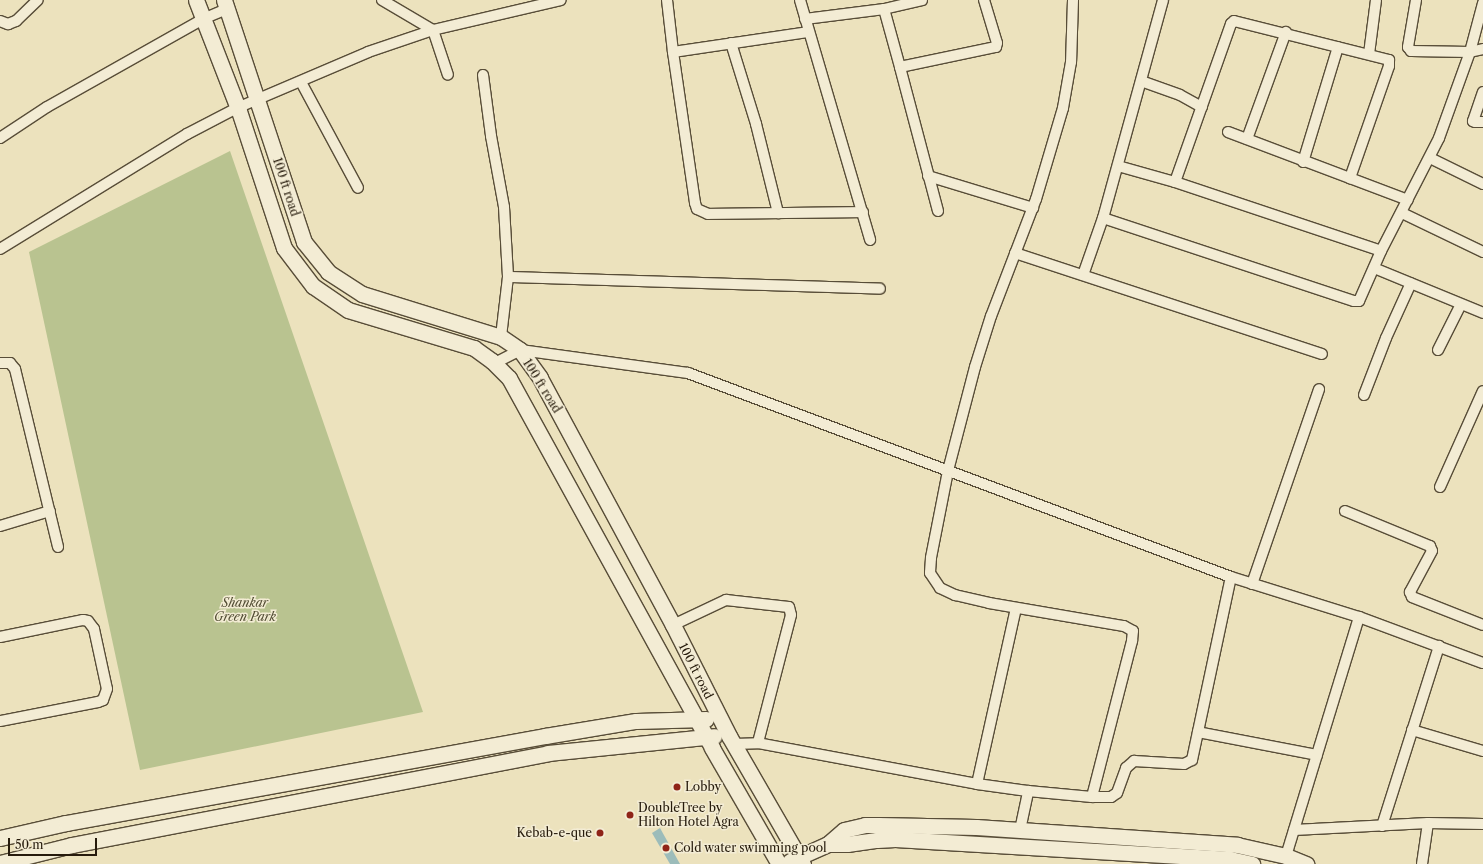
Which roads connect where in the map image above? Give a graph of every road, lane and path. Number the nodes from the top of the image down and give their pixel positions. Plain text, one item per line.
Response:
1 (38, 0) edge
2 (196, 0) edge
3 (382, 0) edge
4 (560, 0) edge
5 (667, 0) edge
6 (800, 0) edge
7 (922, 0) edge
8 (984, 0) edge
9 (1073, 0) edge
10 (1163, 0) edge
11 (1376, 0) edge
12 (1416, 0) edge
13 (1483, 3) edge
14 (226, 4) edge
15 (884, 9) junction
16 (203, 19) junction
17 (805, 19) junction
18 (0, 21) edge
19 (433, 30) junction
20 (808, 32) junction
21 (1286, 32) junction
22 (730, 44) junction
23 (1338, 47) junction
24 (1483, 49) edge
25 (673, 52) junction
26 (1470, 52) junction
27 (1369, 54) junction
28 (900, 67) junction
29 (483, 74) dead end
30 (448, 75) dead end
31 (1141, 81) junction
32 (301, 82) junction
33 (1483, 92) edge
34 (258, 100) junction
35 (1202, 107) junction
36 (237, 108) junction
37 (1483, 122) edge
38 (1228, 132) dead end
39 (0, 138) edge
40 (1247, 139) junction
41 (1430, 158) junction
42 (1303, 162) junction
43 (1118, 166) junction
44 (928, 176) junction
45 (1350, 178) junction
46 (1176, 182) junction
47 (1483, 184) edge
48 (358, 188) dead end
49 (1408, 200) junction
50 (1033, 208) junction
51 (938, 211) dead end
52 (864, 212) junction
53 (778, 213) junction
54 (1402, 213) junction
55 (1104, 218) junction
56 (870, 240) dead end
57 (0, 249) edge
58 (1381, 251) junction
59 (1483, 252) edge
60 (1016, 253) junction
61 (1374, 268) junction
62 (1083, 275) junction
63 (508, 277) junction
64 (1411, 283) junction
65 (880, 289) dead end
66 (1461, 304) junction
67 (1483, 313) edge
68 (501, 338) junction
69 (520, 350) junction
70 (1438, 350) dead end
71 (1322, 354) dead end
72 (0, 363) edge
73 (494, 363) junction
74 (1319, 389) dead end
75 (1483, 391) edge
76 (1364, 395) dead end
77 (948, 471) junction
78 (1440, 487) dead end
79 (50, 511) junction
80 (1345, 511) dead end
81 (0, 526) edge
82 (58, 547) dead end
83 (1231, 577) junction
84 (1252, 584) junction
85 (1016, 608) junction
86 (1359, 617) junction
87 (673, 625) junction
88 (1483, 625) edge
89 (0, 636) edge
90 (1439, 646) junction
91 (1483, 663) edge
92 (697, 719) junction
93 (721, 720) junction
94 (0, 721) edge
95 (1412, 730) junction
96 (1198, 732) junction
97 (706, 736) junction
98 (732, 740) junction
99 (758, 743) junction
100 (1483, 752) edge
101 (1317, 755) junction
102 (977, 784) junction
103 (1028, 791) junction
104 (1092, 797) junction
105 (1428, 823) junction
106 (1483, 824) edge
107 (1382, 826) junction
108 (1020, 830) junction
109 (1294, 830) junction
110 (0, 838) edge
111 (1160, 839) junction
112 (1182, 841) junction
113 (828, 844) junction
114 (1286, 856) junction
115 (1159, 859) edge
116 (1180, 860) edge
117 (796, 862) edge
118 (0, 864) edge
119 (779, 864) edge
120 (1252, 864) edge
121 (1306, 864) edge
122 (1422, 864) edge

1 - 18 street
2 - 16 street, 100 ft road
3 - 19 street
4 - 19 street
5 - 25 street
6 - 17 street
7 - 15 street
8 - 28 street
9 - 50 street
10 - 31 street
11 - 27 street
12 - 26 street
13 - 26 street
14 - 16 street
14 - 34 street, 100 ft road
15 - 17 street
15 - 28 street
16 - 36 street, 100 ft road
16 - 39 street
17 - 20 street
19 - 30 street
19 - 32 street
20 - 22 street
20 - 52 street
21 - 23 street
21 - 35 street
21 - 40 street
22 - 25 street
22 - 53 street
23 - 27 street
23 - 42 street
24 - 26 street
25 - 53 street
26 - 41 street
27 - 45 street
28 - 44 street
29 - 63 street
31 - 35 street
31 - 43 street
32 - 34 street
32 - 48 street
33 - 37 street
34 - 36 street
34 - 68 street, 100 ft road
35 - 46 street
36 - 57 street
36 - 73 street, 100 ft road
38 - 40 street
40 - 42 street
41 - 47 street
41 - 49 street
42 - 45 street
43 - 46 street
43 - 55 street
44 - 50 street
44 - 51 street
45 - 49 street
46 - 58 street
49 - 54 street
50 - 60 street
52 - 53 street
52 - 56 street
54 - 58 street
54 - 59 street
55 - 61 street
55 - 62 street
58 - 61 street
60 - 62 street
60 - 77 street
61 - 64 street
62 - 71 street
63 - 65 street
63 - 68 street
64 - 66 street
64 - 76 street
66 - 67 street
66 - 70 street
68 - 69 street, 100 ft road
69 - 73 street
69 - 77 street
69 - 87 street, 100 ft road
72 - 79 street
73 - 92 street, 100 ft road
74 - 84 street
75 - 78 street
77 - 83 street
77 - 85 street
79 - 81 street
79 - 82 street
80 - 88 street
83 - 84 street
83 - 96 street
84 - 86 street
85 - 102 street
85 - 104 street
86 - 90 street
86 - 101 street
87 - 93 street, 100 ft road
87 - 99 street
89 - 94 street
90 - 91 street
90 - 95 street
92 - 93 street
92 - 97 street, 100 ft road
92 - 110 street
93 - 98 street, 100 ft road
95 - 100 street
95 - 107 street
96 - 101 street
96 - 104 street
97 - 98 street
97 - 118 street
97 - 119 street, 100 ft road
98 - 99 street
98 - 117 street, 100 ft road
99 - 102 street
101 - 109 street
102 - 103 street
103 - 104 street
103 - 108 street
105 - 106 street
105 - 107 street
105 - 122 street
107 - 109 street
108 - 111 street
108 - 113 street
109 - 114 street
111 - 112 street
111 - 115 street
112 - 114 street
112 - 116 street
113 - 115 street
113 - 117 street
114 - 121 street
115 - 116 street
116 - 120 street

